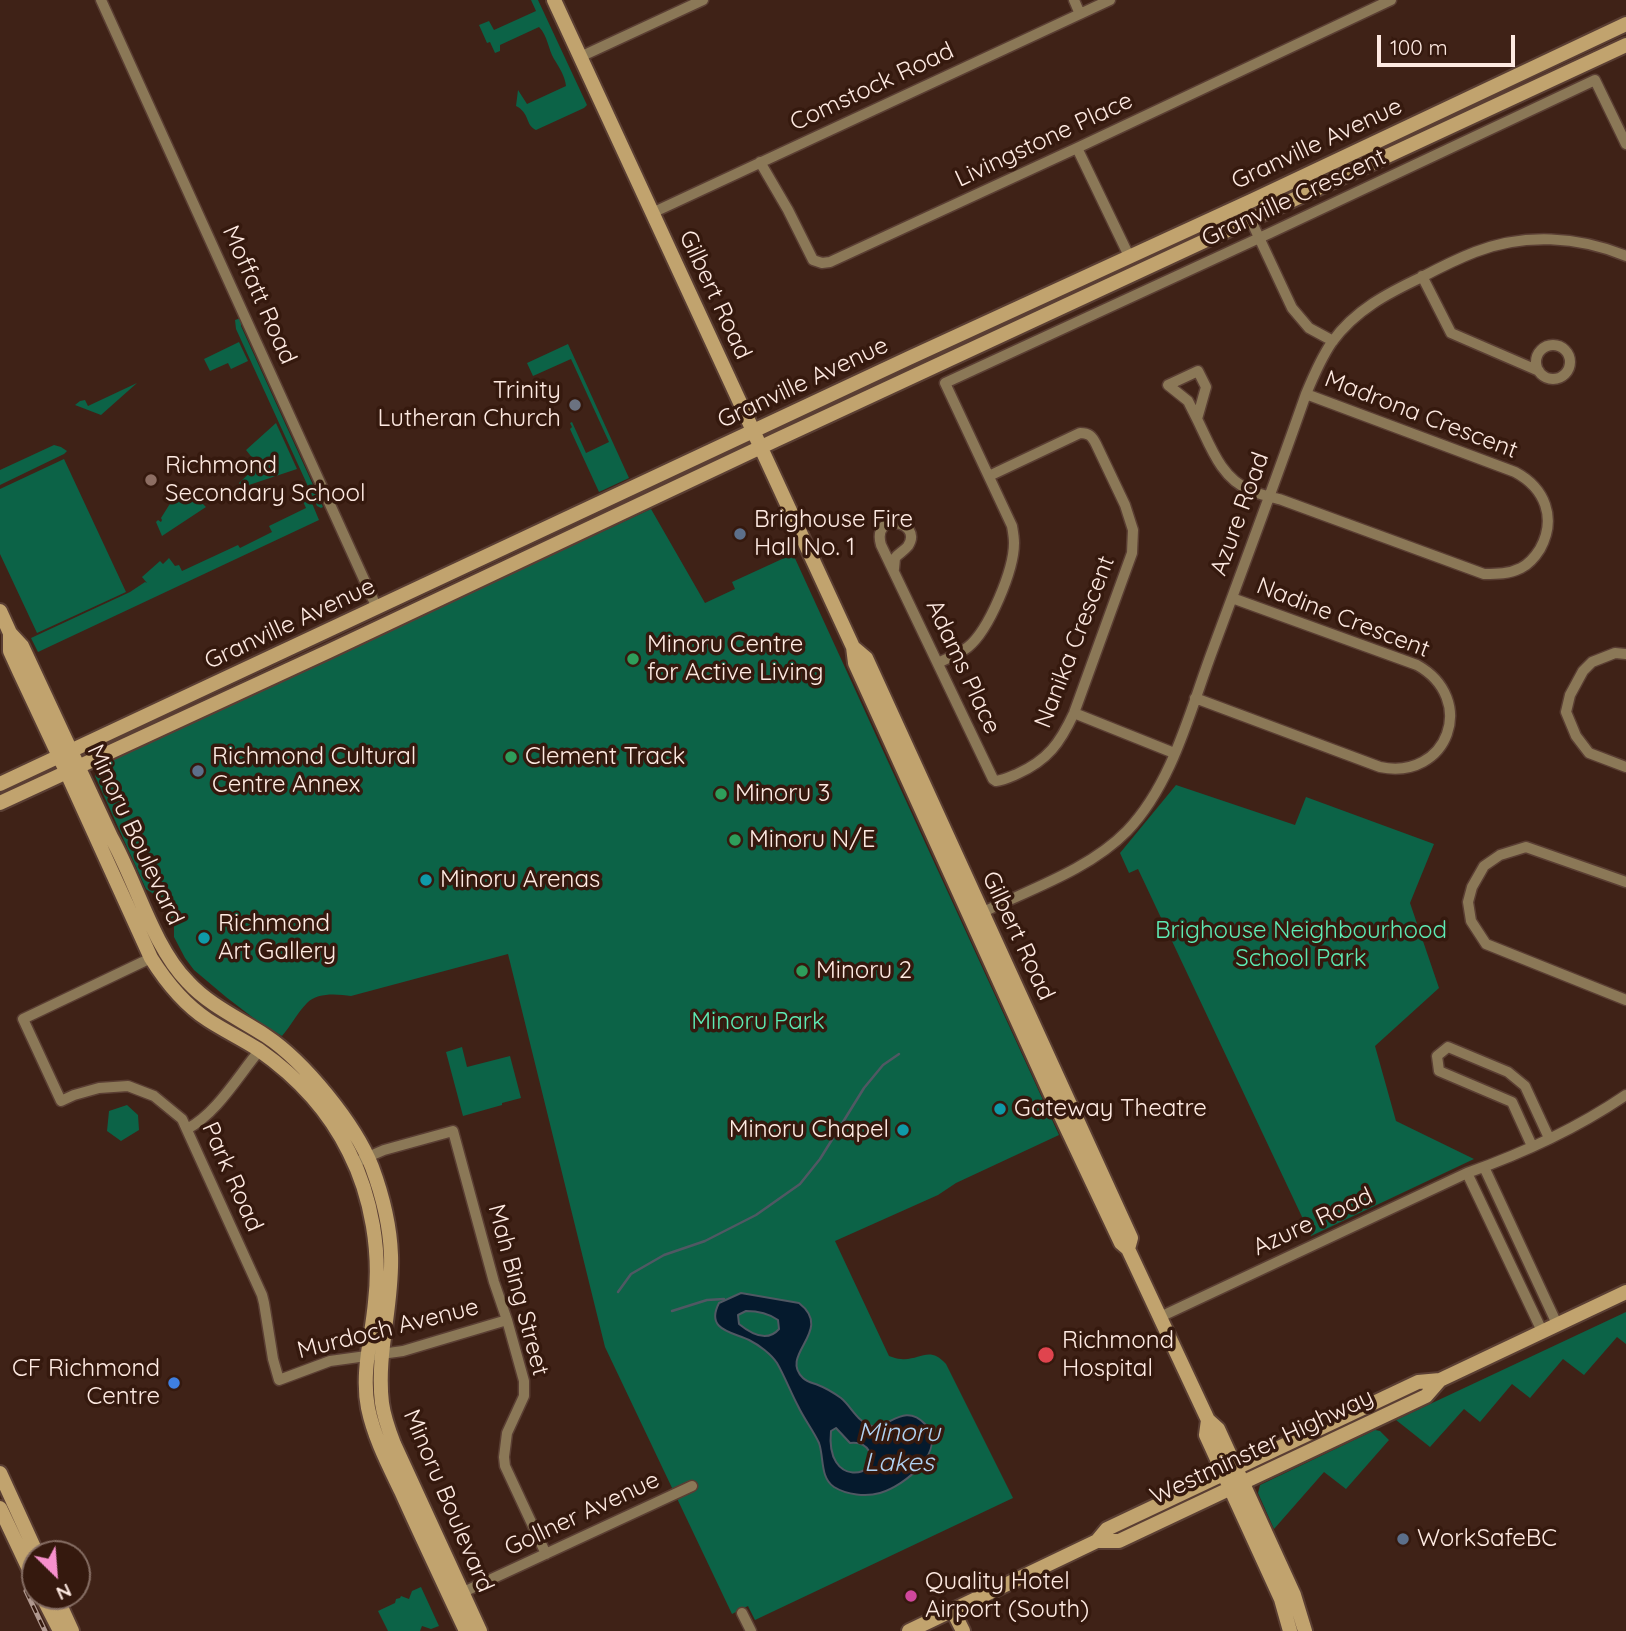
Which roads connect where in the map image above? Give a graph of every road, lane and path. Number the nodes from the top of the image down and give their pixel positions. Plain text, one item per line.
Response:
1 (101, 0) edge
2 (554, 0) edge
3 (704, 0) edge
4 (1074, 0) edge
5 (1110, 0) edge
6 (1391, 0) edge
7 (1080, 14) junction
8 (1626, 24) edge
9 (1626, 45) edge
10 (580, 57) junction
11 (1626, 144) edge
12 (1077, 148) junction
13 (760, 162) junction
14 (1243, 204) junction
15 (652, 213) junction
16 (1250, 219) junction
17 (1259, 238) junction
18 (1129, 256) junction
19 (1626, 256) edge
20 (1422, 276) junction
21 (1333, 341) junction
22 (1539, 371) dead end
23 (1306, 394) junction
24 (1196, 419) junction
25 (753, 432) junction
26 (760, 448) junction
27 (989, 476) junction
28 (1269, 496) junction
29 (894, 569) junction
30 (1232, 597) junction
31 (377, 608) junction
32 (0, 611) edge
33 (1626, 654) edge
34 (939, 663) junction
35 (1195, 698) junction
36 (1074, 713) junction
37 (1174, 753) junction
38 (64, 754) junction
39 (1626, 767) edge
40 (72, 769) junction
41 (996, 781) joint
42 (0, 784) edge
43 (0, 803) edge
44 (1626, 882) edge
45 (977, 915) junction
46 (151, 958) junction
47 (1626, 1000) edge
48 (259, 1051) junction
49 (1626, 1095) edge
50 (187, 1129) junction
51 (1549, 1138) junction
52 (1532, 1146) junction
53 (361, 1160) junction
54 (1484, 1167) junction
55 (1467, 1173) junction
56 (1626, 1292) edge
57 (1160, 1317) junction
58 (507, 1320) junction
59 (1557, 1324) junction
60 (1542, 1331) junction
61 (383, 1353) junction
62 (367, 1355) junction
63 (279, 1380) joint
64 (1440, 1380) junction
65 (1230, 1471) junction
66 (0, 1473) edge
67 (1236, 1485) junction
68 (692, 1486) dead end
69 (0, 1508) edge
70 (31, 1540) edge
71 (1097, 1541) junction
72 (21, 1552) edge
73 (546, 1554) junction
74 (456, 1595) junction
75 (49, 1610) edge
76 (62, 1610) edge
77 (953, 1611) junction
78 (742, 1613) dead end
79 (60, 1631) edge
80 (72, 1631) edge
81 (466, 1631) edge
82 (480, 1631) edge
83 (751, 1631) edge
84 (909, 1631) edge
85 (963, 1631) edge
86 (1290, 1631) edge
87 (1305, 1631) edge

1 - 31 street, Moffatt Road
2 - 10 main road, Gilbert Road
3 - 10 street
4 - 7 street
5 - 7 street, Comstock Road
6 - 12 street, Livingstone Place
7 - 13 street, Comstock Road
8 - 14 main road, Granville Avenue
9 - 16 main road, Granville Avenue
10 - 15 main road, Gilbert Road
11 - 17 street, Granville Crescent
12 - 13 street, Livingstone Place
12 - 18 street
13 - 15 street, Comstock Road
14 - 16 street
14 - 18 main road, Granville Avenue
15 - 25 main road, Gilbert Road
16 - 17 street
16 - 26 main road, Granville Avenue
17 - 21 street
17 - 27 street, Granville Crescent
18 - 25 main road, Granville Avenue
19 - 20 street, Azure Road
20 - 21 street, Azure Road
20 - 22 street
21 - 23 street, Azure Road
23 - 28 street, Azure Road
23 - 28 street, Madrona Crescent
24 - 24 street, Madrona Crescent
24 - 28 street, Madrona Crescent
25 - 26 main road, Gilbert Road
25 - 31 main road, Granville Avenue
26 - 40 main road, Granville Avenue
26 - 45 main road, Gilbert Road
27 - 34 street
27 - 36 street, Nanika Crescent
28 - 30 street, Azure Road
29 - 29 street, Adams Place
29 - 34 street, Adams Place
30 - 35 street, Azure Road
30 - 35 street, Nadine Crescent
31 - 38 main road, Granville Avenue
32 - 38 main road, Minoru Boulevard
33 - 39 street
34 - 41 street, Adams Place
35 - 37 street, Azure Road
36 - 37 street
36 - 41 street, Nanika Crescent
37 - 45 street, Azure Road
38 - 40 main road, Minoru Boulevard
38 - 42 main road, Granville Avenue
40 - 43 main road, Granville Avenue
40 - 46 main road, Minoru Boulevard
40 - 53 main road, Minoru Boulevard
44 - 47 street
45 - 57 main road, Gilbert Road
46 - 48 main road, Minoru Boulevard
46 - 50 street, Park Road
48 - 50 street
48 - 53 main road, Minoru Boulevard
49 - 51 street, Azure Road
50 - 63 street, Park Road
51 - 52 street, Azure Road
51 - 52 street
52 - 54 street, Azure Road
53 - 58 street, Mah Bing Street
53 - 61 main road, Minoru Boulevard
53 - 62 main road, Minoru Boulevard
54 - 55 street, Azure Road
54 - 59 street
55 - 57 street, Azure Road
55 - 60 street
56 - 59 main road, Westminster Highway
57 - 65 main road, Gilbert Road
58 - 61 street, Murdoch Avenue
58 - 73 street, Mah Bing Street
59 - 60 main road, Westminster Highway
60 - 64 main road, Westminster Highway
61 - 62 street, Murdoch Avenue
61 - 74 main road, Minoru Boulevard
62 - 63 street, Murdoch Avenue
62 - 74 main road, Minoru Boulevard
64 - 65 main road, Westminster Highway
64 - 67 main road, Westminster Highway
65 - 67 main road, Gilbert Road
65 - 71 main road, Westminster Highway
66 - 70 main road
67 - 71 main road, Westminster Highway
67 - 86 main road, Gilbert Road
67 - 87 main road, Gilbert Road
68 - 73 street, Gollner Avenue
69 - 72 main road
71 - 77 main road, Westminster Highway
73 - 74 street, Gollner Avenue
74 - 81 main road, Minoru Boulevard
74 - 82 main road, Minoru Boulevard
75 - 79 main road
76 - 80 main road
77 - 84 main road, Westminster Highway
77 - 85 main road
78 - 83 street

